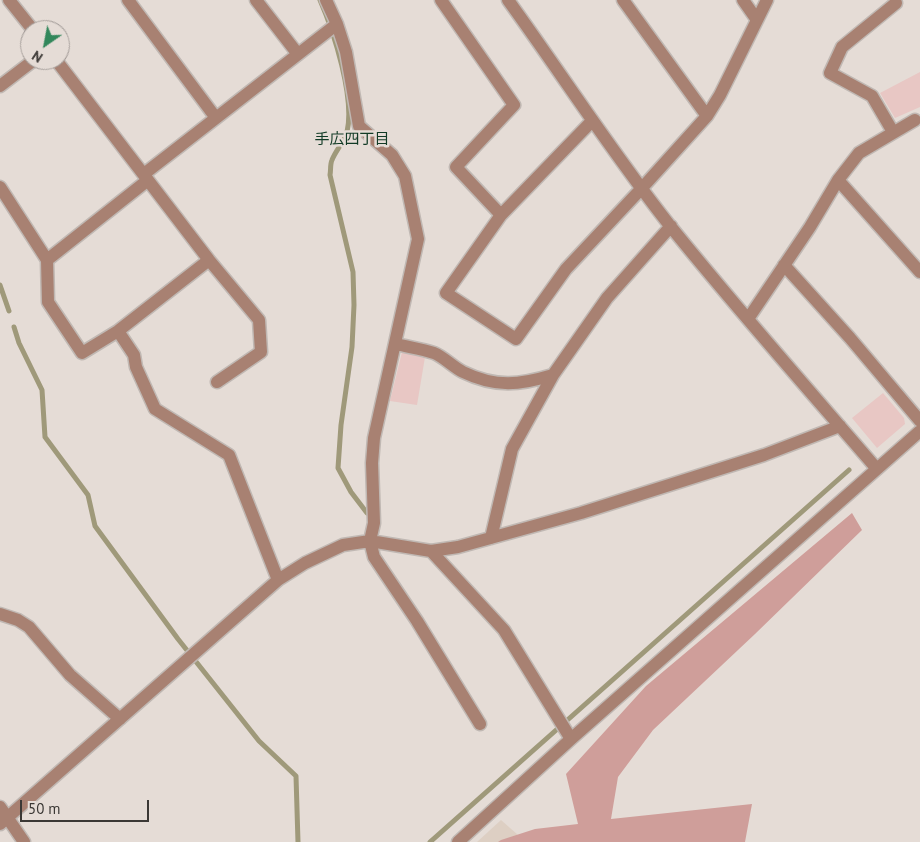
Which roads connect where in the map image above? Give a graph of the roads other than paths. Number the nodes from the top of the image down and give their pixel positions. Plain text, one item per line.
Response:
1 (128, 0) edge
2 (256, 0) edge
3 (326, 0) edge
4 (441, 0) edge
5 (508, 0) edge
6 (623, 0) edge
7 (743, 0) edge
8 (767, 0) edge
9 (12, 1) edge
10 (896, 3) dead end
11 (26, 20) edge
12 (757, 20) junction
13 (337, 24) junction
14 (297, 53) junction
15 (21, 70) edge
16 (64, 70) edge
17 (0, 86) edge
18 (707, 116) junction
19 (216, 118) junction
20 (915, 120) dead end
21 (592, 121) junction
22 (893, 132) junction
23 (146, 177) junction
24 (838, 180) junction
25 (0, 187) edge
26 (642, 188) junction
27 (501, 215) junction
28 (671, 226) junction
29 (47, 260) junction
30 (210, 260) junction
31 (784, 265) junction
32 (920, 272) edge
33 (748, 319) junction
34 (118, 330) junction
35 (396, 344) junction
36 (553, 375) junction
37 (217, 382) dead end
38 (920, 421) edge
39 (840, 426) junction
40 (920, 432) edge
41 (877, 469) junction
42 (491, 538) junction
43 (370, 541) junction
44 (431, 551) junction
45 (278, 580) junction
46 (0, 614) edge
47 (120, 719) junction
48 (480, 724) dead end
49 (571, 739) junction
50 (0, 807) edge
51 (3, 821) edge
52 (24, 842) edge
53 (458, 842) edge

1 - 19 street
2 - 14 street
3 - 13 street
4 - 27 street
5 - 21 street
6 - 18 street
7 - 12 street
8 - 12 street
9 - 11 street
10 - 22 street
12 - 18 street
13 - 14 street
13 - 35 street
14 - 19 street
15 - 17 street
16 - 23 street
18 - 26 street
19 - 23 street
20 - 22 street
21 - 26 street
21 - 27 street
22 - 24 street
23 - 29 street
23 - 30 street
24 - 31 street
24 - 32 street
25 - 29 street
26 - 27 street
26 - 28 street
28 - 33 street
28 - 36 street
29 - 34 street
30 - 34 street
30 - 37 street
31 - 33 street
31 - 38 street
33 - 39 street
34 - 45 street
35 - 36 street
35 - 43 street
36 - 42 street
39 - 41 street
39 - 42 street
40 - 41 street
41 - 49 street
42 - 44 street
43 - 44 street
43 - 45 street
43 - 48 street
44 - 49 street
45 - 47 street
46 - 47 street
47 - 51 street
49 - 53 street
50 - 51 street
51 - 52 street

